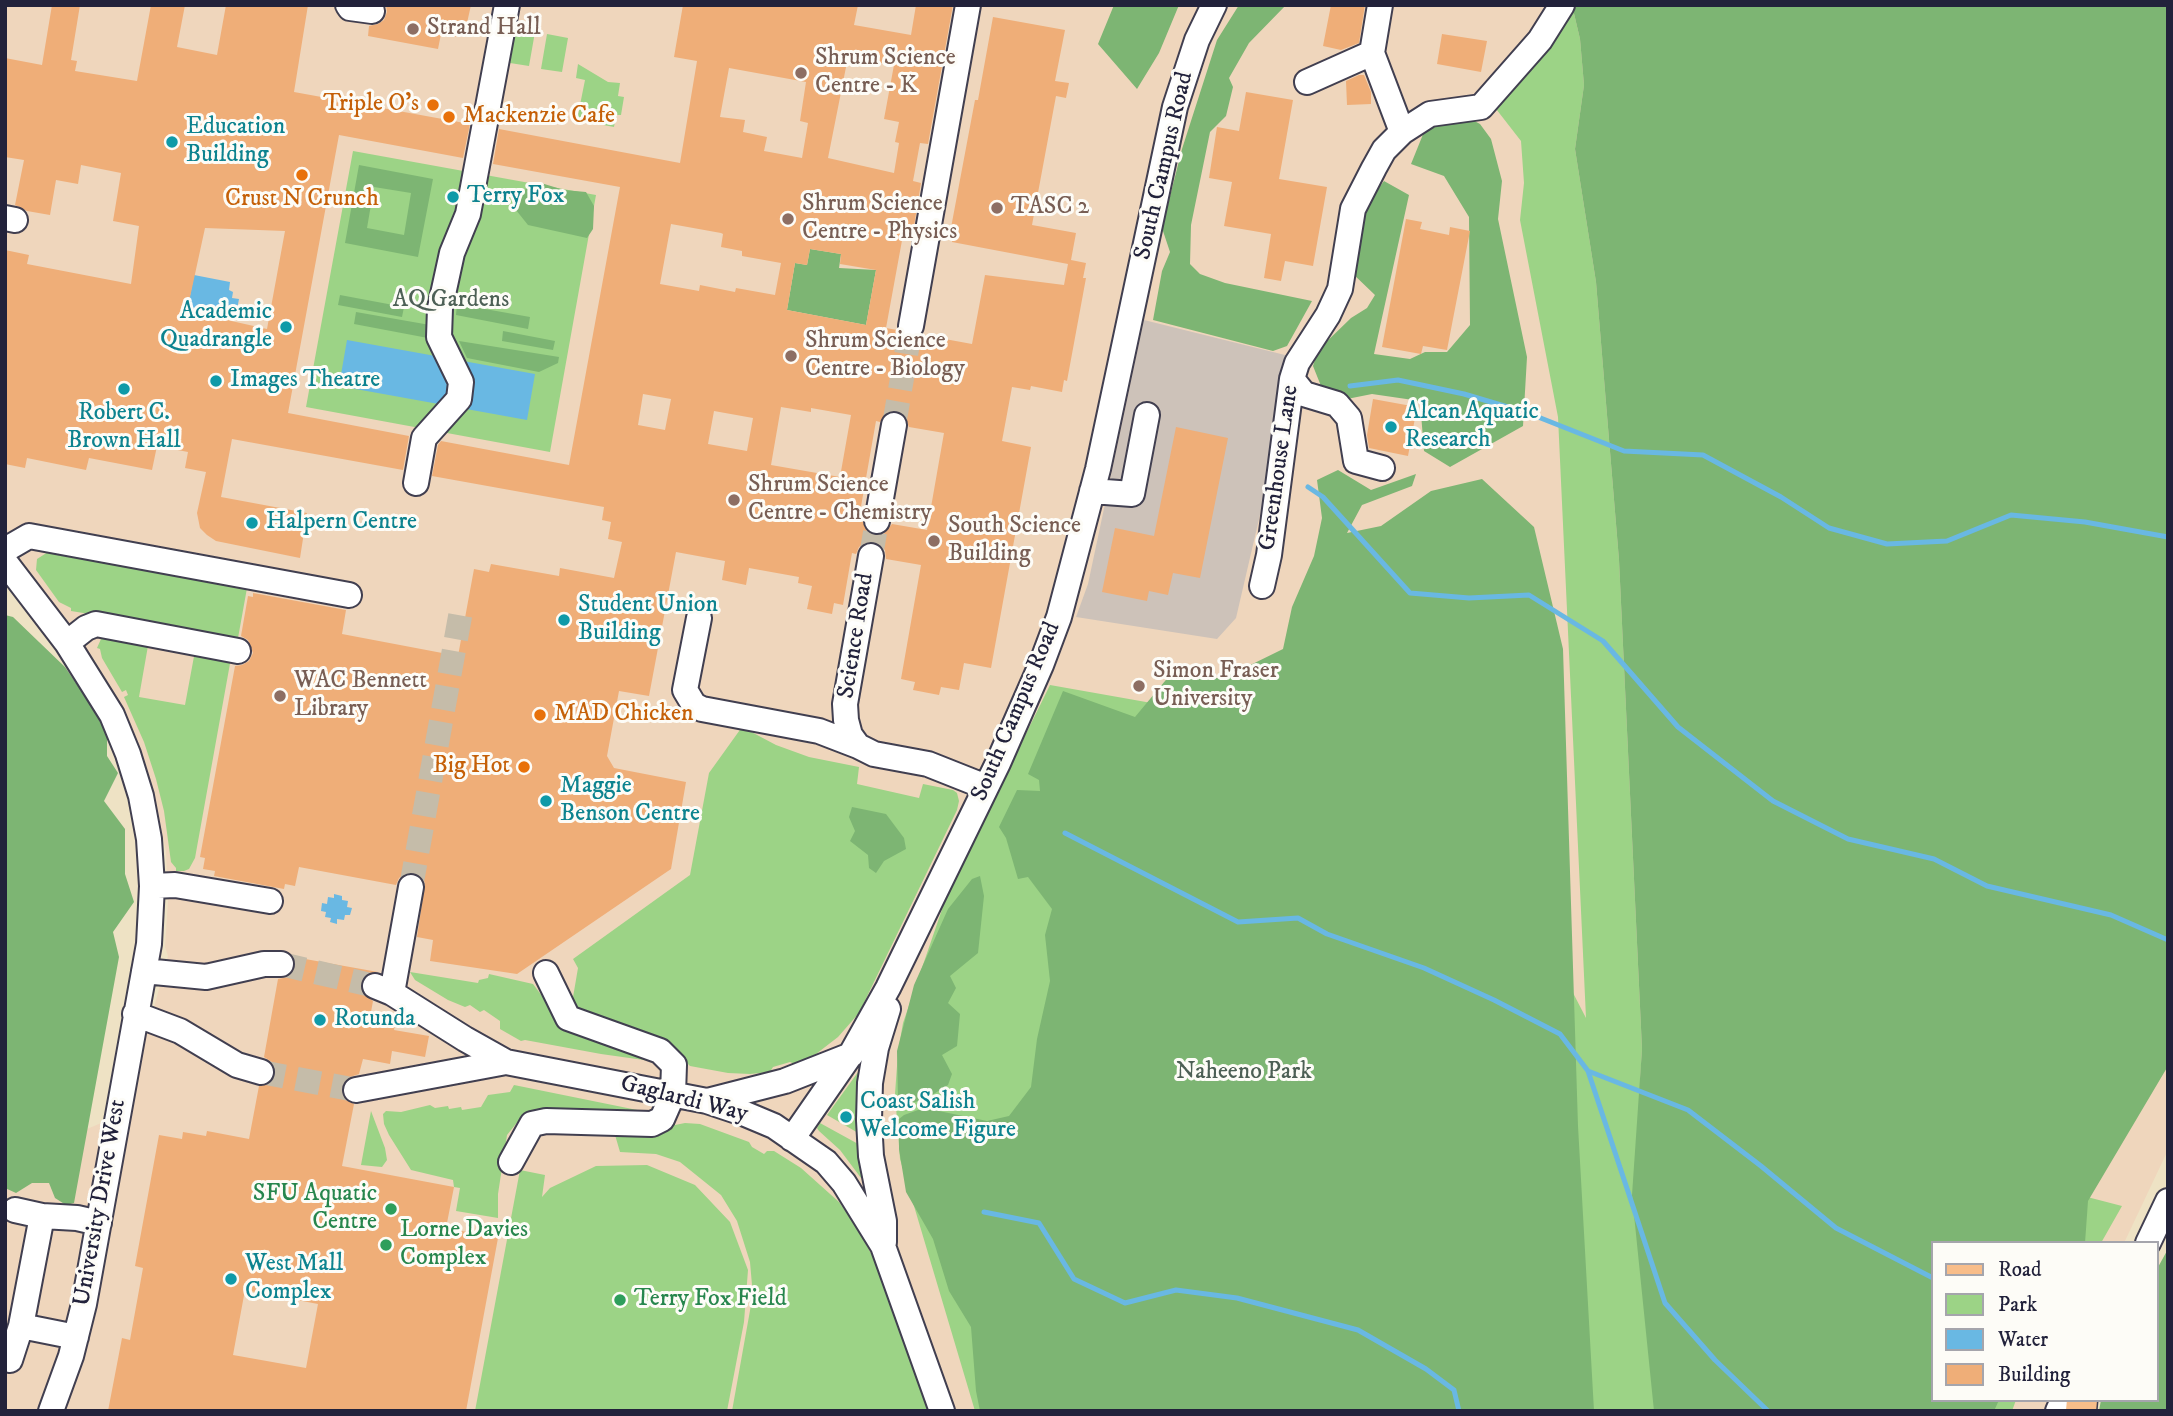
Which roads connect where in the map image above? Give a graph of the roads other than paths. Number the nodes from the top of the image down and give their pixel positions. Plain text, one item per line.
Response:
1 (507, 5) edge
2 (968, 5) edge
3 (1214, 5) edge
4 (1380, 5) edge
5 (1562, 5) edge
6 (1372, 53) junction
7 (1307, 82) dead end
8 (1402, 132) junction
9 (911, 326) tunnel mouth
10 (1292, 379) junction
11 (1147, 415) dead end
12 (894, 425) tunnel mouth
13 (1382, 468) dead end
14 (416, 483) dead end
15 (1092, 491) junction
16 (877, 521) tunnel mouth
17 (5, 550) edge
18 (871, 556) tunnel mouth
19 (5, 562) edge
20 (1262, 586) dead end
21 (349, 595) dead end
22 (699, 618) dead end
23 (67, 643) junction
24 (238, 651) dead end
25 (858, 746) junction
26 (986, 787) junction
27 (152, 886) junction
28 (411, 887) tunnel mouth
29 (271, 901) dead end
30 (281, 964) tunnel mouth
31 (546, 973) dead end
32 (888, 988) junction
33 (140, 993) junction
34 (851, 1054) junction
35 (506, 1062) junction
36 (261, 1072) tunnel mouth
37 (356, 1090) tunnel mouth
38 (673, 1094) junction
39 (707, 1101) junction
40 (792, 1139) junction
41 (511, 1162) dead end
42 (2168, 1200) edge
43 (15, 1210) dead end
44 (42, 1216) junction
45 (99, 1223) junction
46 (2149, 1241) edge
47 (883, 1246) junction
48 (21, 1326) junction
49 (76, 1337) junction
50 (5, 1359) edge
51 (51, 1411) edge
52 (942, 1411) edge

1 - 14 street
2 - 9 street
3 - 15 street, South Campus Road
4 - 6 street
5 - 8 street, Greenhouse Lane
6 - 7 street
6 - 8 street
8 - 10 street, Greenhouse Lane
10 - 13 street
10 - 20 street, Greenhouse Lane
11 - 15 street
12 - 16 street
15 - 26 street, South Campus Road
17 - 21 street
18 - 25 street, Science Road
19 - 23 street, University Drive West
22 - 25 street
23 - 24 street
23 - 27 street, University Drive West
25 - 26 street
26 - 32 street, South Campus Road
27 - 29 street
27 - 33 street, University Drive West
28 - 35 street, Gaglardi Way
30 - 33 street
31 - 38 street
32 - 34 street, South Campus Road
32 - 47 street
33 - 36 street
33 - 45 street, University Drive West
34 - 39 street
34 - 40 street, South Campus Road
35 - 37 street, Gaglardi Way
35 - 38 street, Gaglardi Way
38 - 39 street, Gaglardi Way
38 - 41 street
39 - 40 street, Gaglardi Way
40 - 47 street, Gaglardi Way
42 - 46 street
43 - 44 street
44 - 45 street
44 - 48 street
45 - 49 street, University Drive West
47 - 52 street, Gaglardi Way
48 - 49 street
48 - 50 street
49 - 51 street, University Drive West

